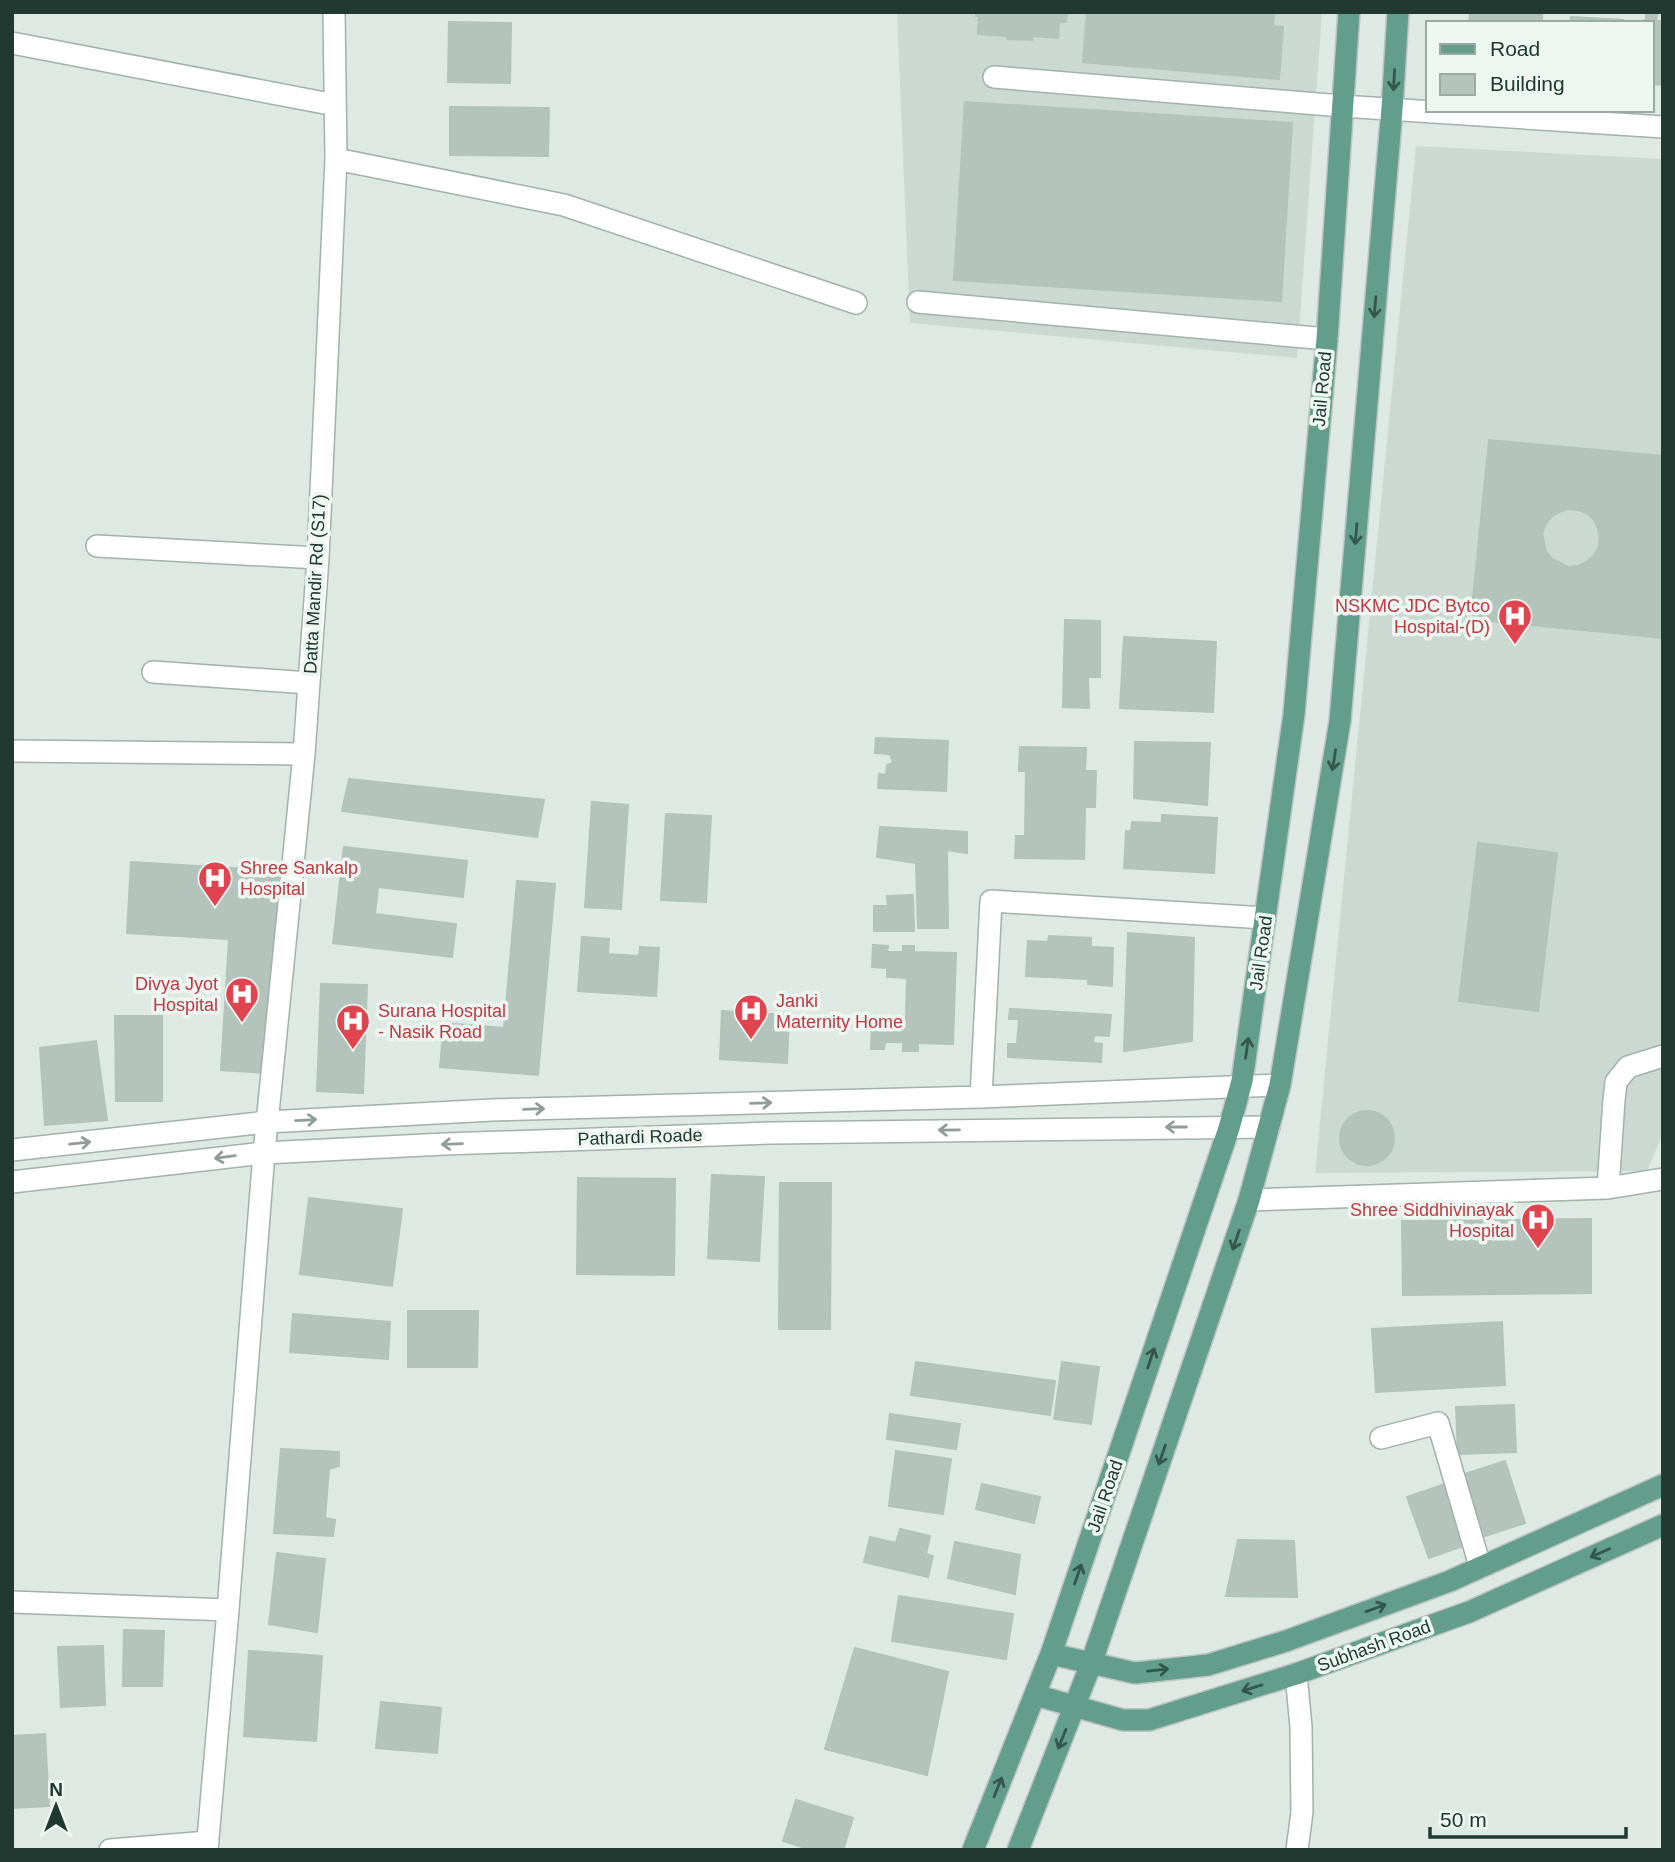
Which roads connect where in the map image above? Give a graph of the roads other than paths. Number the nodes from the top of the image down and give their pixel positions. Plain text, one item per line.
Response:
1 (334, 12) edge
2 (1349, 12) edge
3 (1398, 12) edge
4 (12, 43) edge
5 (994, 77) dead end
6 (335, 105) junction
7 (1341, 106) junction
8 (1392, 109) junction
9 (1426, 111) edge
10 (1437, 112) edge
11 (1663, 127) edge
12 (336, 159) junction
13 (918, 302) dead end
14 (856, 303) dead end
15 (1326, 339) junction
16 (97, 546) dead end
17 (318, 558) junction
18 (153, 673) dead end
19 (309, 683) junction
20 (12, 751) edge
21 (304, 754) junction
22 (1265, 918) junction
23 (1663, 1056) edge
24 (1280, 1085) junction
25 (1240, 1087) junction
26 (981, 1097) junction
27 (267, 1122) junction
28 (1269, 1127) junction
29 (1229, 1128) junction
30 (12, 1150) edge
31 (264, 1153) junction
32 (1663, 1179) edge
33 (12, 1182) edge
34 (1608, 1188) junction
35 (1250, 1200) junction
36 (1381, 1438) dead end
37 (1663, 1485) edge
38 (1663, 1525) edge
39 (1480, 1566) junction
40 (12, 1602) edge
41 (229, 1610) junction
42 (1051, 1654) junction
43 (1091, 1664) junction
44 (1296, 1674) junction
45 (1035, 1695) junction
46 (1075, 1706) junction
47 (208, 1846) edge
48 (110, 1850) edge
49 (973, 1850) edge
50 (1018, 1850) edge
51 (1297, 1850) edge

1 - 6 street, Datta Mandir Rd (S17)
2 - 7 main road, Jail Road
3 -> 8 main road
4 - 6 street
5 - 7 street
6 - 12 street, Datta Mandir Rd (S17)
7 - 8 street
7 - 15 main road, Jail Road
8 - 9 street
8 -> 24 main road
10 - 11 street
12 - 14 street
12 - 17 street, Datta Mandir Rd (S17)
13 - 15 street
15 - 22 main road, Jail Road
16 - 17 street
17 - 19 street, Datta Mandir Rd (S17)
18 - 19 street
19 - 21 street, Datta Mandir Rd (S17)
20 - 21 street
21 - 27 street, Datta Mandir Rd (S17)
25 -> 22 main road, Jail Road
22 - 26 street
23 - 34 street
24 - 25 street
24 - 28 main road
25 - 26 street
25 - 29 main road, Jail Road
27 -> 26 street
30 -> 27 street
27 - 31 street, Datta Mandir Rd (S17)
28 - 29 street, Pathardi Roade
28 - 35 main road
29 -> 31 street, Pathardi Roade
42 -> 29 main road, Jail Road
31 -> 33 street, Pathardi Roade
31 - 41 street, Datta Mandir Rd (S17)
32 - 34 street
34 - 35 street
35 -> 43 main road
36 - 39 street
37 - 39 main road, Subhash Road
38 -> 44 main road, Subhash Road
43 -> 39 main road, Subhash Road
40 - 41 street
41 - 47 street, Datta Mandir Rd (S17)
42 - 43 main road, Subhash Road
42 - 45 main road, Jail Road
43 - 46 main road
44 -> 46 main road, Subhash Road
44 - 51 street
45 - 46 main road, Subhash Road
49 -> 45 main road, Jail Road
46 -> 50 main road
47 - 48 street

